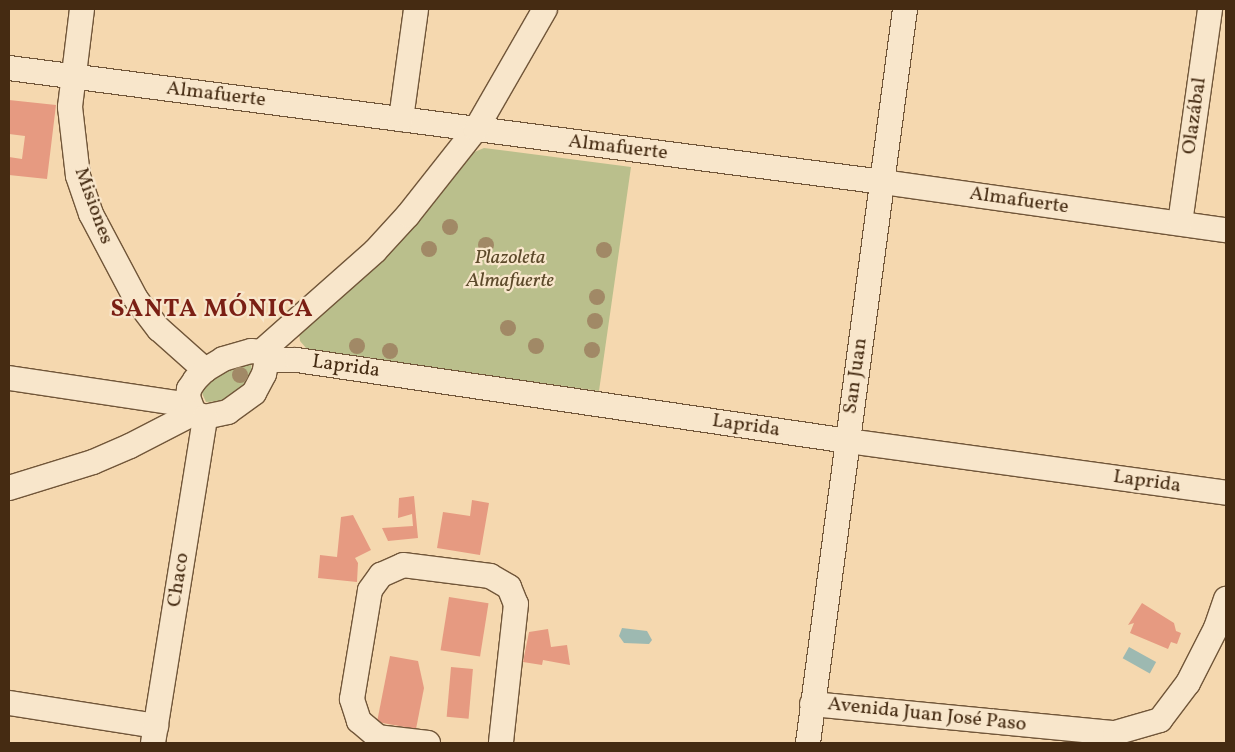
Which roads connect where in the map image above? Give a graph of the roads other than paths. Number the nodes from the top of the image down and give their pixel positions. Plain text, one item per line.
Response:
1 (82, 9) edge
2 (416, 9) edge
3 (545, 9) edge
4 (905, 9) edge
5 (1210, 9) edge
6 (9, 68) edge
7 (73, 76) junction
8 (401, 119) junction
9 (476, 129) junction
10 (883, 182) junction
11 (1180, 224) junction
12 (1226, 230) edge
13 (264, 356) junction
14 (205, 370) junction
15 (9, 378) edge
16 (196, 412) junction
17 (848, 441) junction
18 (9, 488) edge
19 (1226, 493) edge
20 (1226, 599) edge
21 (9, 703) edge
22 (812, 704) junction
23 (155, 735) edge
24 (428, 743) edge
25 (502, 743) edge
26 (808, 743) edge

1 - 7 street, Misiones
2 - 8 street
3 - 9 street
4 - 10 street, San Juan
5 - 11 street, Olazábal
6 - 7 street, Almafuerte
7 - 8 street, Almafuerte
7 - 14 street, Misiones
8 - 9 street, Almafuerte
9 - 10 street, Almafuerte
9 - 13 street
10 - 11 street, Almafuerte
10 - 17 street, San Juan
11 - 12 street, Almafuerte
13 - 14 street, Laprida
13 - 16 street
13 - 17 street, Laprida
14 - 16 street, Chaco
15 - 16 street
16 - 18 street
16 - 23 street, Chaco
17 - 19 street, Laprida
17 - 22 street, San Juan
20 - 22 street, Avenida Juan José Paso
21 - 23 street
22 - 26 street, San Juan
24 - 25 street

